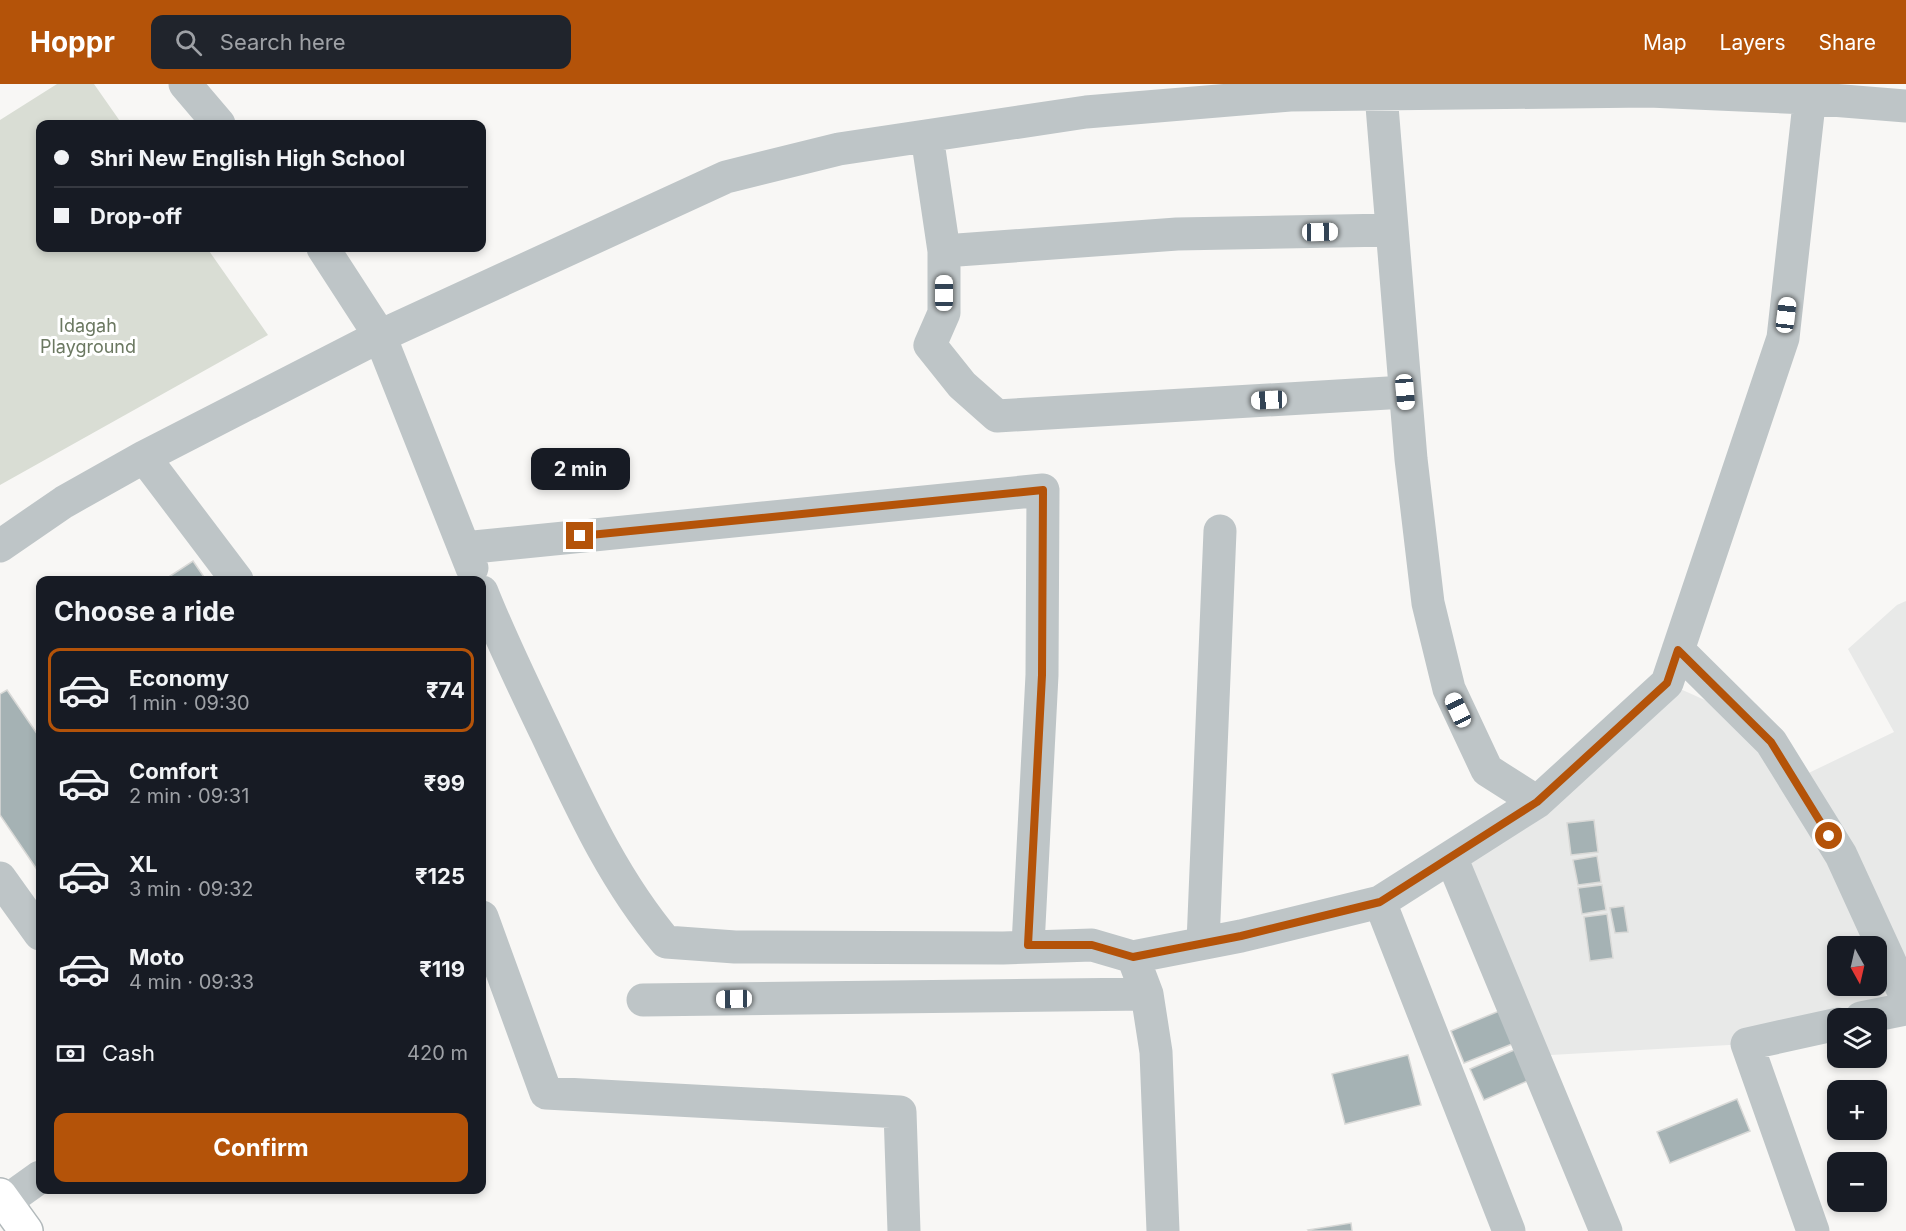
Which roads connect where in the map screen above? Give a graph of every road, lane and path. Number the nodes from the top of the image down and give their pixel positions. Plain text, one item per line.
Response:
1 (185, 84) edge
2 (1381, 94) junction
3 (1807, 98) junction
4 (1906, 105) edge
5 (216, 120) edge
6 (927, 136) junction
7 (1391, 230) junction
8 (944, 251) junction
9 (326, 252) edge
10 (380, 336) junction
11 (1405, 392) junction
12 (144, 457) junction
13 (1220, 531) dead end
14 (0, 546) edge
15 (464, 548) junction
16 (234, 576) edge
17 (475, 576) edge
18 (486, 601) edge
19 (1678, 650) junction
20 (1537, 802) junction
21 (1451, 856) junction
22 (0, 878) edge
23 (1380, 902) junction
24 (36, 928) edge
25 (486, 928) edge
26 (1203, 943) junction
27 (1028, 945) junction
28 (1133, 957) junction
29 (1147, 994) junction
30 (1906, 997) edge
31 (643, 1000) dead end
32 (1906, 1008) edge
33 (1887, 1012) edge
34 (1827, 1026) edge
35 (36, 1179) edge
36 (3, 1199) edge
37 (26, 1231) edge
38 (904, 1231) edge
39 (1163, 1231) edge
40 (1509, 1231) edge
41 (1606, 1231) edge
42 (1813, 1231) edge

1 - 5 street
2 - 3 street
2 - 6 street
2 - 7 street
3 - 4 street
3 - 19 street
6 - 8 street
6 - 10 street
7 - 8 street
7 - 11 street
8 - 11 street
9 - 10 street
10 - 12 street
10 - 15 street
11 - 20 street
12 - 14 street
12 - 16 street
13 - 26 street
15 - 17 street
15 - 27 street
18 - 27 street
19 - 20 street
19 - 30 street
20 - 21 street
21 - 23 street
21 - 41 street
22 - 24 street
23 - 26 street
23 - 40 street
25 - 38 street
26 - 28 street
27 - 28 street
28 - 29 street
29 - 31 street
29 - 39 street
32 - 33 street
34 - 42 street
35 - 36 street
36 - 37 main road

